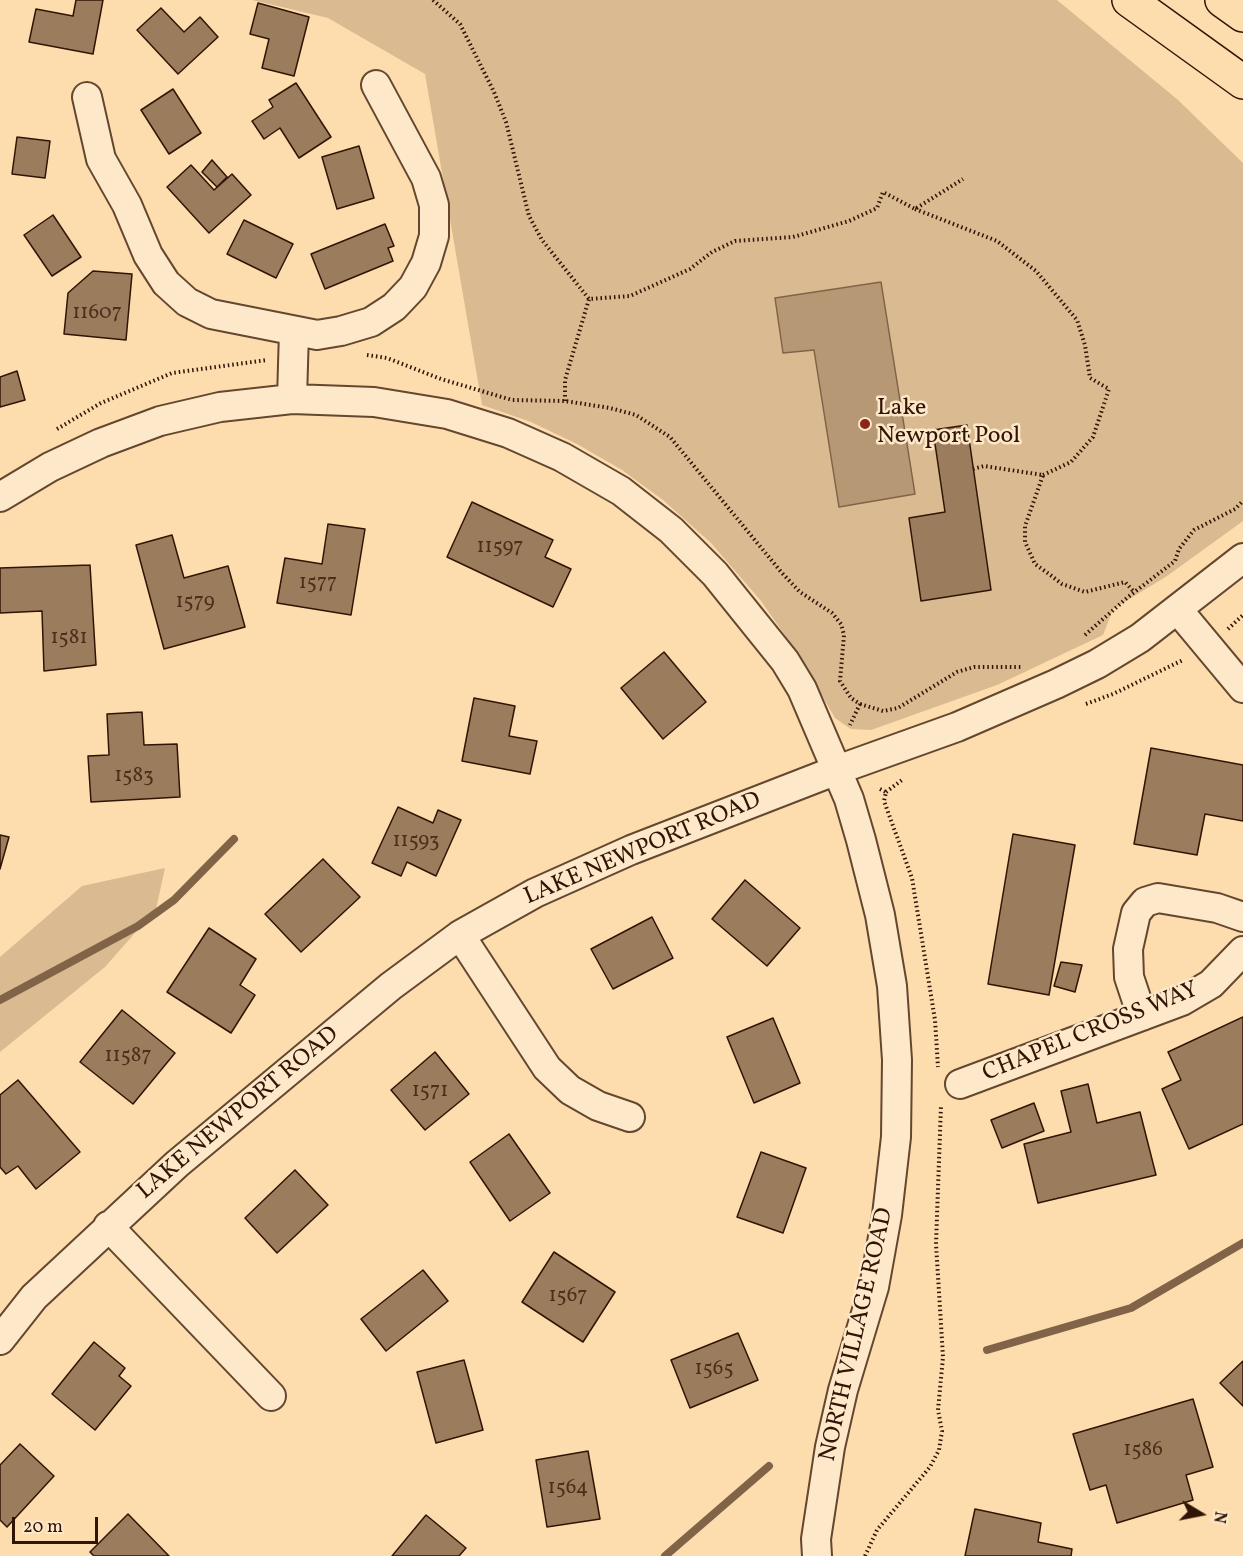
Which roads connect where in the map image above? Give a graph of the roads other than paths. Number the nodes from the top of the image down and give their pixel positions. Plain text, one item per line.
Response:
1 (1129, 0) edge
2 (1222, 0) edge
3 (1243, 15) edge
4 (1243, 82) edge
5 (376, 85) dead end
6 (87, 98) dead end
7 (294, 331) junction
8 (292, 399) junction
9 (0, 497) edge
10 (1243, 558) edge
11 (1178, 610) junction
12 (1243, 688) edge
13 (837, 770) junction
14 (1243, 917) edge
15 (460, 935) junction
16 (1243, 951) edge
17 (1142, 1016) junction
18 (946, 1085) road end
19 (630, 1117) dead end
20 (108, 1226) junction
21 (0, 1340) edge
22 (271, 1396) dead end
23 (817, 1556) edge

1 - 4 main road
2 - 3 main road
5 - 7 street
6 - 7 street
7 - 8 street
8 - 9 street, NORTH VILLAGE ROAD
8 - 13 street, NORTH VILLAGE ROAD
10 - 11 street, LAKE NEWPORT ROAD
11 - 12 street
11 - 13 street, LAKE NEWPORT ROAD
13 - 15 street, LAKE NEWPORT ROAD
13 - 23 street, NORTH VILLAGE ROAD
14 - 17 street
15 - 19 street
15 - 20 street, LAKE NEWPORT ROAD
16 - 17 street, CHAPEL CROSS WAY
17 - 18 street, CHAPEL CROSS WAY
20 - 21 street, LAKE NEWPORT ROAD
20 - 22 street

